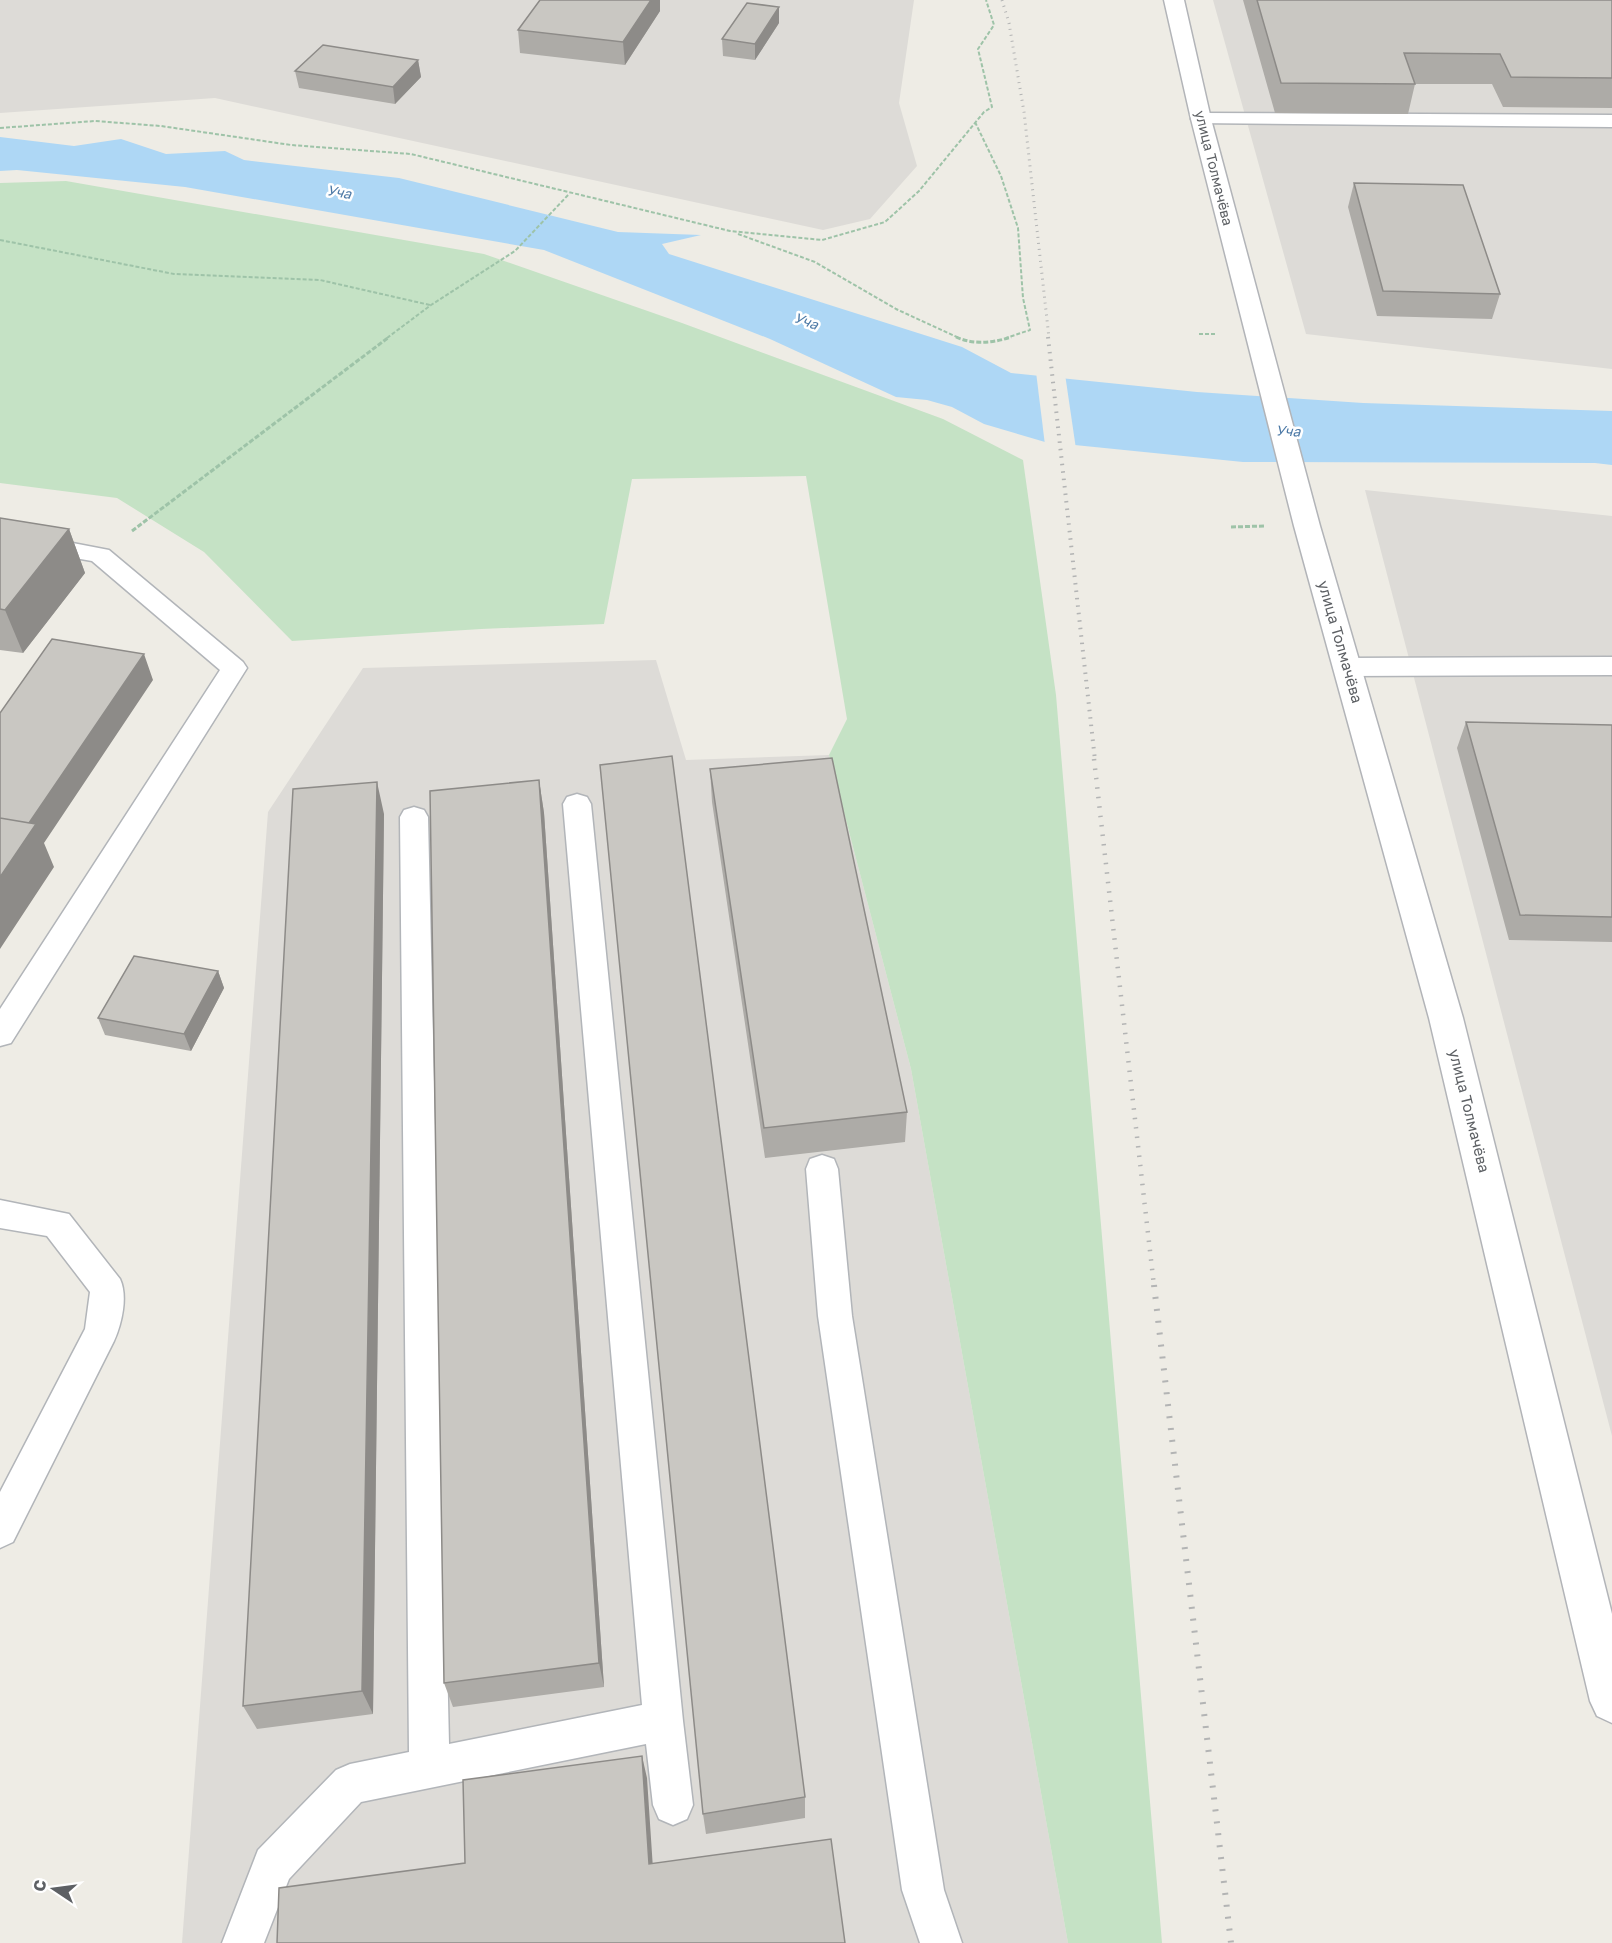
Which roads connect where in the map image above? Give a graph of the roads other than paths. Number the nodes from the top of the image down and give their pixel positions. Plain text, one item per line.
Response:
1 (1174, 0) edge
2 (1201, 119) junction
3 (1612, 121) edge
4 (0, 537) edge
5 (1612, 666) edge
6 (1347, 667) junction
7 (577, 804) dead end
8 (414, 817) dead end
9 (0, 1034) edge
10 (822, 1169) edge
11 (0, 1214) edge
12 (0, 1530) edge
13 (1612, 1701) edge
14 (663, 1721) junction
15 (429, 1768) junction
16 (673, 1805) dead end
17 (243, 1943) edge
18 (942, 1943) edge

1 - 2 street, улица Толмачёва
2 - 3 lane
2 - 6 street, улица Толмачёва
4 - 9 lane
5 - 6 lane
6 - 13 street, улица Толмачёва
7 - 14 lane
8 - 15 lane
10 - 18 lane
11 - 12 lane
14 - 15 lane
14 - 16 lane
15 - 17 lane

